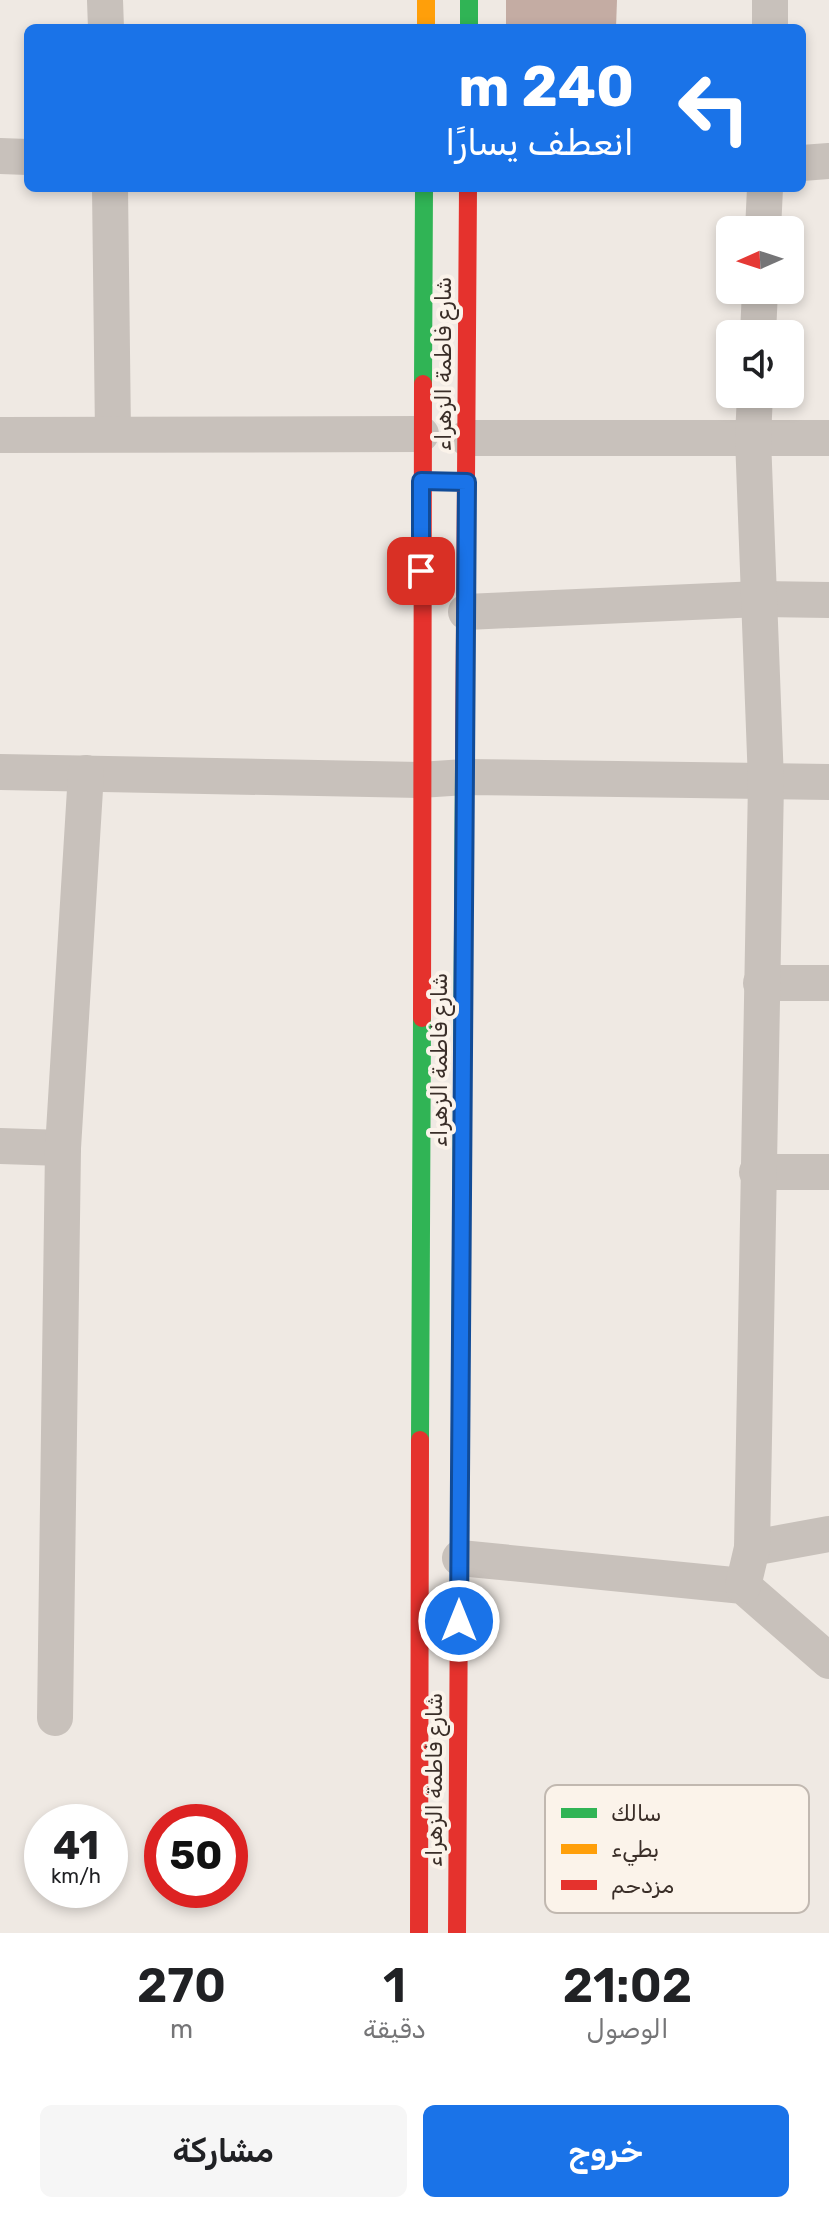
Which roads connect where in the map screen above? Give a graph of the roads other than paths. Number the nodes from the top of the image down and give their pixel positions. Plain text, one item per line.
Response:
1 (105, 0) edge
2 (426, 0) edge
3 (469, 0) edge
4 (770, 0) edge
5 (106, 24) edge
6 (426, 24) edge
7 (469, 24) edge
8 (770, 24) edge
9 (0, 156) edge
10 (24, 157) edge
11 (829, 161) edge
12 (806, 163) edge
13 (110, 192) edge
14 (424, 192) edge
15 (468, 192) edge
16 (765, 192) edge
17 (764, 216) edge
18 (754, 408) edge
19 (113, 434) junction
20 (421, 434) junction
21 (0, 435) edge
22 (467, 438) junction
23 (753, 438) junction
24 (829, 438) edge
25 (444, 482) junction
26 (759, 599) junction
27 (829, 600) edge
28 (466, 612) junction
29 (0, 772) edge
30 (86, 773) junction
31 (465, 777) junction
32 (420, 780) junction
33 (766, 782) junction
34 (829, 782) edge
35 (761, 983) junction
36 (829, 983) edge
37 (0, 1146) edge
38 (63, 1148) junction
39 (757, 1172) junction
40 (829, 1172) edge
41 (829, 1534) edge
42 (752, 1548) junction
43 (460, 1558) junction
44 (743, 1586) junction
45 (829, 1661) edge
46 (55, 1718) dead end
47 (419, 1933) edge
48 (457, 1933) edge

1 - 5 street
2 - 6 main road
3 - 7 main road
4 - 8 street
9 - 10 street
11 - 12 street
13 - 19 street
14 - 20 main road, شارع فاطمة الزهراء
15 - 22 main road, شارع فاطمة الزهراء
16 - 17 street
18 - 23 street
19 - 20 street
19 - 21 street
20 - 25 main road, شارع فاطمة الزهراء
22 - 23 street
22 - 25 main road, شارع فاطمة الزهراء
23 - 24 street
23 - 26 street
25 - 28 main road, شارع فاطمة الزهراء
25 - 32 main road, شارع فاطمة الزهراء
26 - 27 street
26 - 28 street
26 - 33 street
28 - 31 main road, شارع فاطمة الزهراء
29 - 30 street
30 - 32 street
30 - 38 street
31 - 32 street
31 - 33 street
31 - 43 main road, شارع فاطمة الزهراء
32 - 47 main road, شارع فاطمة الزهراء
33 - 34 street
33 - 35 street
35 - 36 street
35 - 39 street
37 - 38 street
38 - 46 street
39 - 40 street
39 - 42 street
41 - 42 street
42 - 44 street
43 - 44 street
43 - 48 main road, شارع فاطمة الزهراء
44 - 45 street

